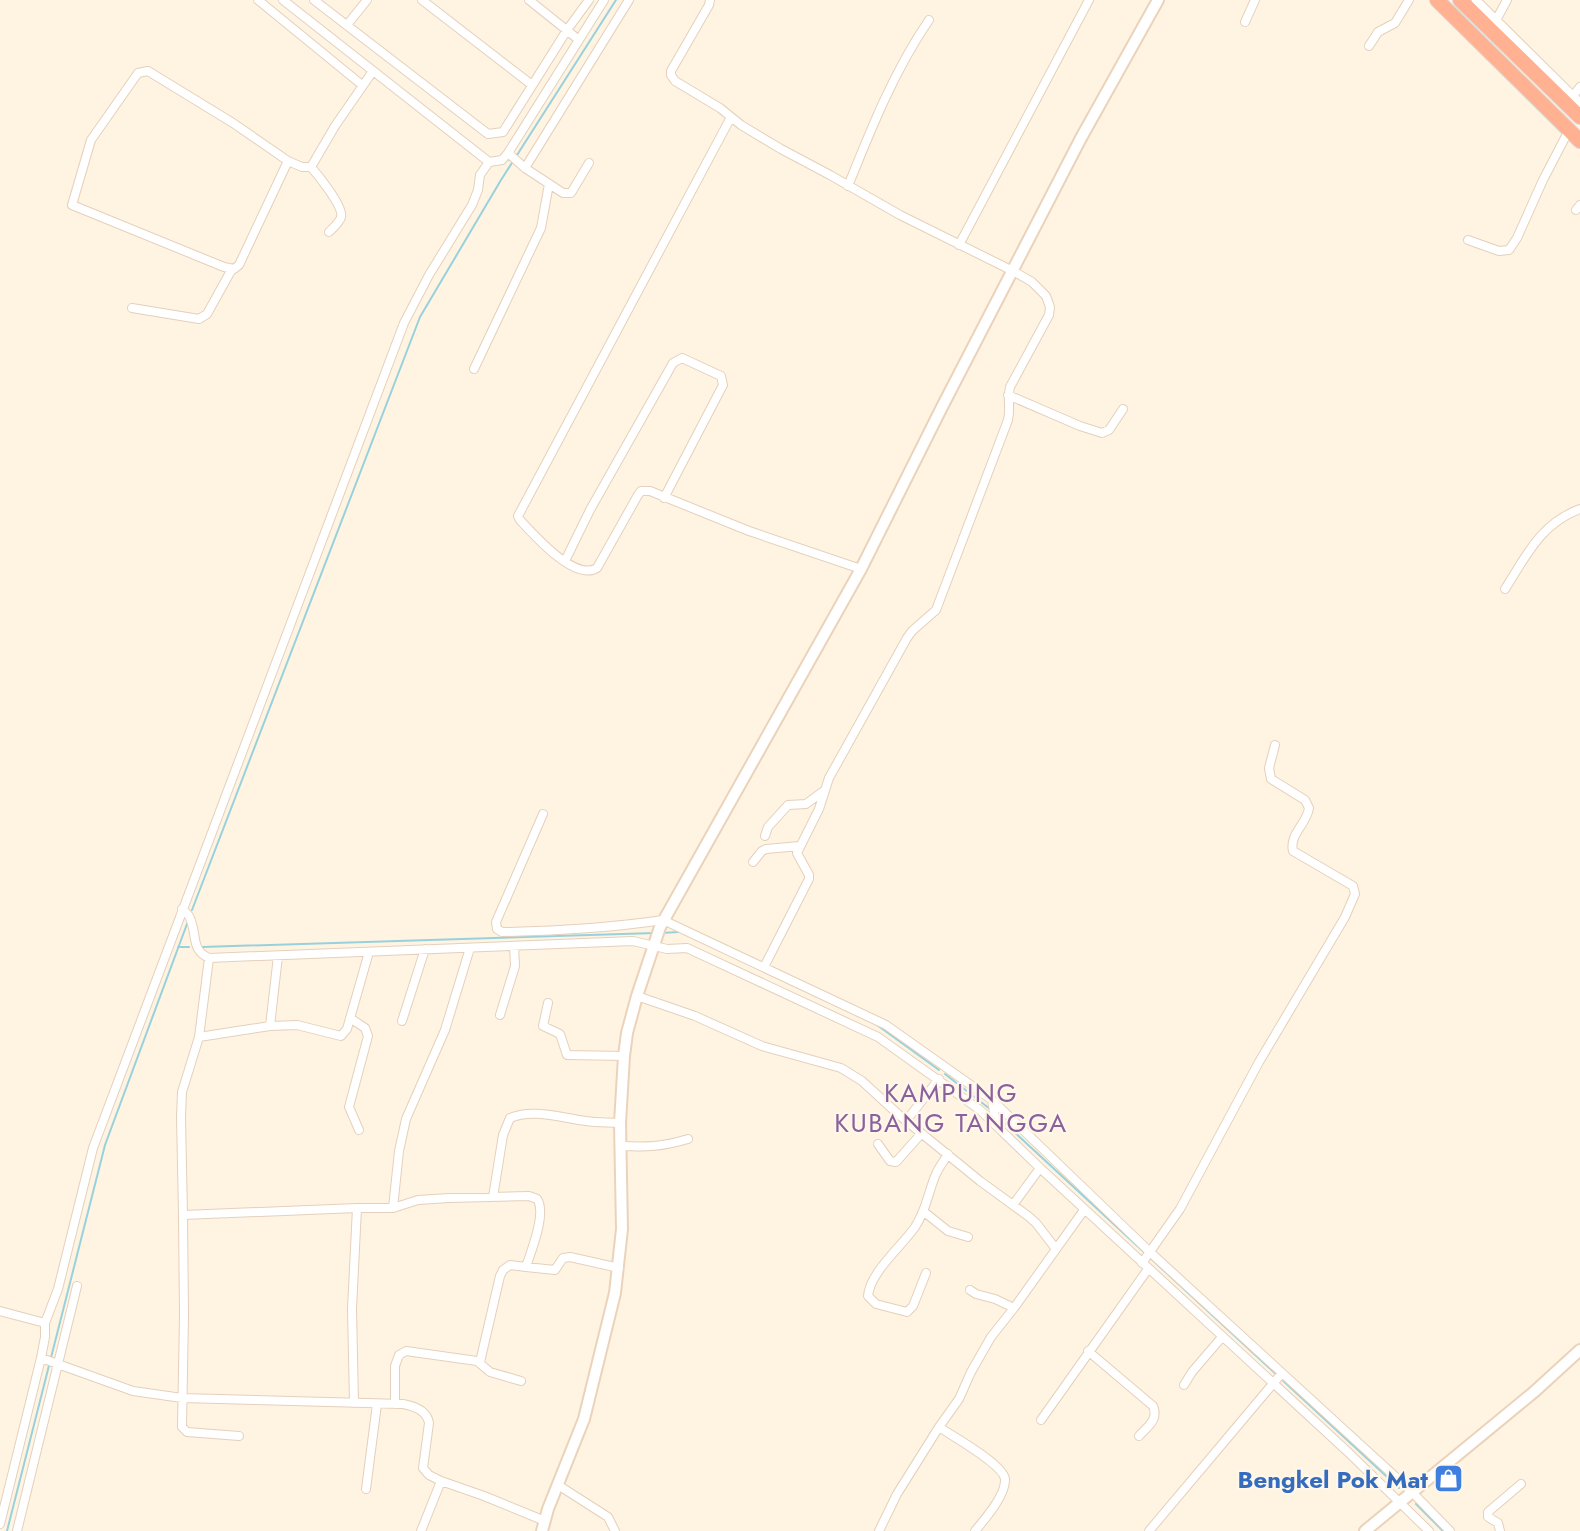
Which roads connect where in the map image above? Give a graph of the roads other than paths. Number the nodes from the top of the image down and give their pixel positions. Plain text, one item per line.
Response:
1 (258, 0) edge
2 (284, 0) edge
3 (314, 0) edge
4 (367, 0) edge
5 (422, 0) edge
6 (529, 0) edge
7 (588, 0) edge
8 (604, 0) edge
9 (629, 0) edge
10 (710, 0) edge
11 (1089, 0) edge
12 (1158, 0) edge
13 (1255, 0) edge
14 (1409, 0) edge
15 (1437, 0) edge
16 (1460, 0) edge
17 (1476, 0) edge
18 (1507, 0) edge
19 (929, 20) dead end
20 (1245, 22) dead end
21 (347, 25) junction
22 (1494, 25) junction
23 (567, 30) junction
24 (579, 40) junction
25 (1369, 46) dead end
26 (373, 71) junction
27 (362, 85) junction
28 (532, 85) junction
29 (1580, 87) edge
30 (1573, 101) edge
31 (731, 117) junction
32 (1580, 117) edge
33 (1569, 130) junction
34 (1580, 141) edge
35 (510, 155) junction
36 (288, 161) junction
37 (489, 162) junction
38 (589, 163) dead end
39 (522, 166) junction
40 (311, 167) junction
41 (549, 184) junction
42 (848, 186) junction
43 (329, 232) dead end
44 (1468, 240) dead end
45 (959, 244) junction
46 (232, 269) junction
47 (1013, 271) junction
48 (132, 308) dead end
49 (474, 369) dead end
50 (1008, 396) junction
51 (1123, 409) dead end
52 (664, 498) junction
53 (1580, 509) edge
54 (565, 561) junction
55 (861, 569) junction
56 (1505, 589) dead end
57 (1275, 746) dead end
58 (826, 789) junction
59 (543, 814) dead end
60 (765, 836) dead end
61 (800, 846) junction
62 (753, 862) dead end
63 (182, 909) junction
64 (662, 924) junction
65 (654, 943) junction
66 (514, 946) junction
67 (470, 948) junction
68 (424, 950) junction
69 (369, 952) junction
70 (278, 956) junction
71 (209, 958) junction
72 (764, 967) junction
73 (637, 996) junction
74 (548, 1003) dead end
75 (500, 1015) dead end
76 (350, 1018) junction
77 (402, 1021) dead end
78 (270, 1026) junction
79 (199, 1037) junction
80 (624, 1056) junction
81 (939, 1079) junction
82 (992, 1100) junction
83 (906, 1121) junction
84 (995, 1122) junction
85 (621, 1123) junction
86 (359, 1130) dead end
87 (921, 1134) junction
88 (688, 1139) dead end
89 (878, 1144) dead end
90 (620, 1146) junction
91 (948, 1154) junction
92 (1040, 1168) junction
93 (493, 1197) junction
94 (1013, 1205) junction
95 (357, 1208) junction
96 (393, 1208) junction
97 (1084, 1210) junction
98 (923, 1212) junction
99 (183, 1215) junction
100 (968, 1237) dead end
101 (1056, 1249) junction
102 (1147, 1260) junction
103 (526, 1268) junction
104 (619, 1268) junction
105 (926, 1273) dead end
106 (77, 1286) dead end
107 (969, 1290) dead end
108 (1014, 1308) junction
109 (0, 1311) edge
110 (45, 1323) junction
111 (1222, 1337) junction
112 (1580, 1350) edge
113 (1088, 1351) junction
114 (41, 1358) junction
115 (480, 1362) junction
116 (57, 1364) junction
117 (1278, 1378) junction
118 (521, 1381) dead end
119 (1184, 1385) dead end
120 (182, 1398) junction
121 (354, 1403) junction
122 (377, 1404) junction
123 (395, 1404) junction
124 (1041, 1420) dead end
125 (939, 1427) junction
126 (239, 1436) dead end
127 (1139, 1436) dead end
128 (441, 1481) junction
129 (1521, 1484) dead end
130 (558, 1485) junction
131 (366, 1489) dead end
132 (1411, 1491) junction
133 (1399, 1501) junction
134 (0, 1524) edge
135 (544, 1526) edge
136 (17, 1531) edge
137 (421, 1531) edge
138 (615, 1531) edge
139 (879, 1531) edge
140 (975, 1531) edge
141 (1149, 1531) edge
142 (1365, 1531) edge
143 (1429, 1531) edge
144 (1450, 1531) edge
145 (1500, 1531) edge

1 - 27 street
2 - 26 street
3 - 21 street
4 - 21 street
5 - 28 street
6 - 23 street
7 - 23 street
8 - 24 street
9 - 39 street
10 - 31 street
11 - 45 street
12 - 47 street
13 - 20 street
14 - 25 street
15 - 33 highway
16 - 22 highway
17 - 22 street
18 - 22 street
19 - 42 street
21 - 28 street
22 - 30 highway
23 - 24 street
23 - 28 street
24 - 35 street
26 - 27 street
26 - 37 street
27 - 40 street
29 - 30 street
30 - 32 highway
31 - 42 street
31 - 54 street
33 - 34 highway
33 - 44 street
35 - 37 street
35 - 39 street
36 - 40 street
36 - 46 street
36 - 46 street
37 - 63 street
38 - 41 street
39 - 41 street
40 - 43 street
41 - 49 street
42 - 45 street
45 - 47 street
46 - 48 street
47 - 50 street
47 - 55 street
50 - 51 street
50 - 58 street
52 - 54 street
52 - 54 street
52 - 55 street
53 - 56 street
55 - 64 street
57 - 102 street
58 - 60 street
58 - 61 street
59 - 64 street
61 - 62 street
61 - 72 street
63 - 71 street
63 - 110 street
64 - 65 street
64 - 72 street
65 - 66 street
65 - 73 street
65 - 81 street
66 - 67 street
66 - 75 street
67 - 68 street
67 - 96 street
68 - 69 street
68 - 77 street
69 - 70 street
69 - 76 street
70 - 71 street
70 - 78 street
71 - 79 street
72 - 82 street
73 - 80 street
73 - 83 street
74 - 80 street
76 - 78 street
76 - 86 street
78 - 79 street
79 - 99 street
80 - 85 street
81 - 83 street
81 - 84 street
82 - 84 street
82 - 102 street
83 - 87 street
84 - 92 street
85 - 90 street
85 - 93 street
87 - 89 street
87 - 91 street
88 - 90 street
90 - 104 street
91 - 94 street
91 - 98 street
92 - 94 street
92 - 97 street
93 - 96 street
93 - 103 street
94 - 101 street
95 - 96 street
95 - 99 street
95 - 121 street
97 - 101 street
97 - 102 street
98 - 100 street
98 - 105 street
99 - 120 street
101 - 108 street
102 - 111 street
102 - 113 street
102 - 117 street
103 - 104 street
103 - 115 street
104 - 130 street
106 - 116 street
107 - 108 street
108 - 125 street
109 - 110 street
110 - 114 street
111 - 117 street
111 - 119 street
112 - 132 street
113 - 124 street
113 - 127 street
114 - 116 street
114 - 134 street
115 - 118 street
115 - 123 street
116 - 120 street
116 - 136 street
117 - 132 street
117 - 133 street
117 - 141 street
120 - 121 street
120 - 126 street
121 - 122 street
122 - 123 street
122 - 131 street
123 - 128 street
125 - 139 street
125 - 140 street
128 - 135 street
128 - 137 street
129 - 145 street
130 - 135 street
130 - 138 street
132 - 133 street
132 - 144 street
133 - 142 street
133 - 143 street

